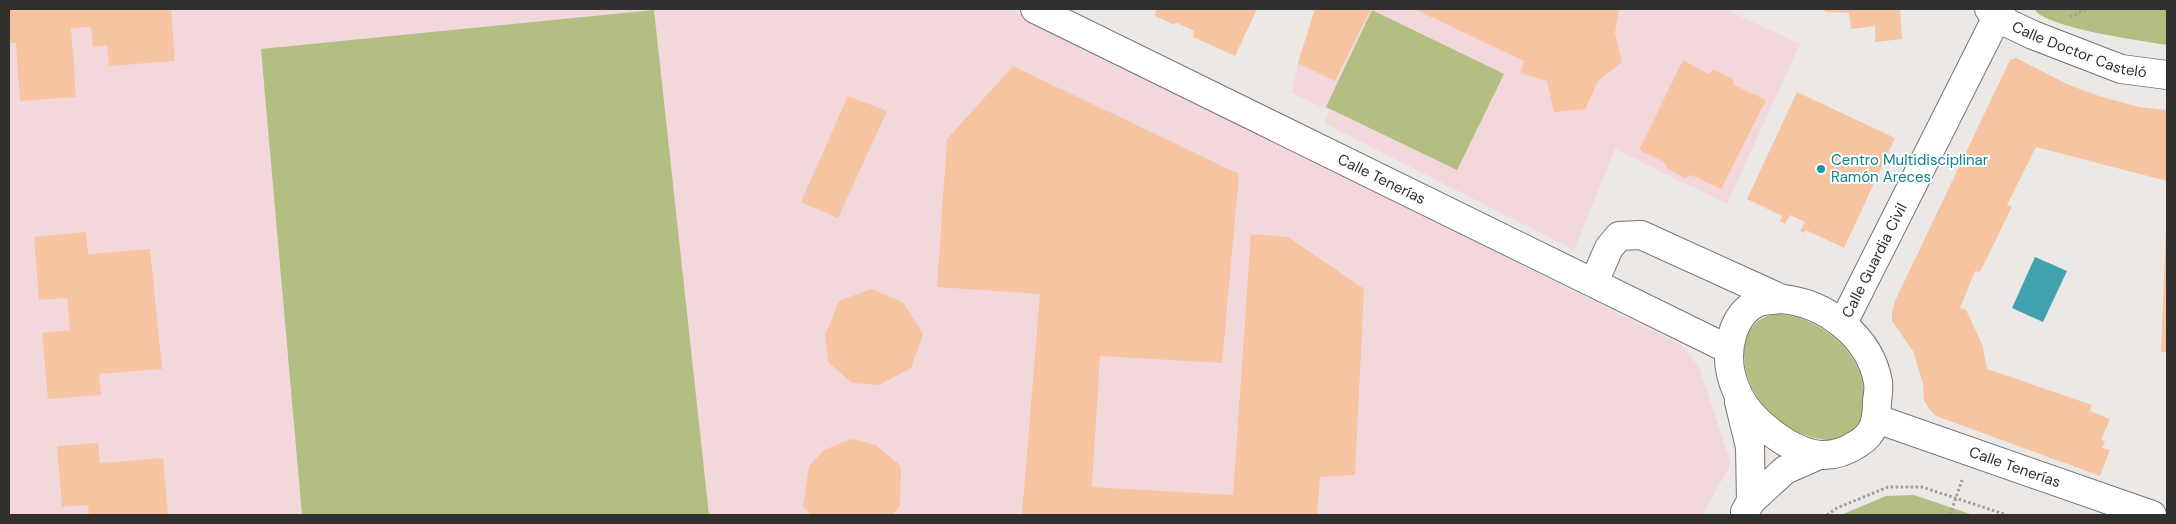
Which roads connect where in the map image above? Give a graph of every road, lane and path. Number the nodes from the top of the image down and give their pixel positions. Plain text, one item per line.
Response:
1 (1034, 9) edge
2 (1995, 11) edge
3 (2167, 74) edge
4 (1594, 282) junction
5 (1782, 299) junction
6 (1842, 324) junction
7 (1728, 348) junction
8 (1738, 396) junction
9 (1877, 419) junction
10 (1819, 455) junction
11 (1956, 497) junction
12 (1747, 508) edge
13 (1827, 515) edge
14 (1950, 515) edge
15 (2007, 515) edge
16 (2152, 515) edge

1 - 4 street, Calle Tenerías
2 - 3 street, Calle Doctor Casteló
2 - 6 street, Calle Guardia Civil
4 - 5 street
4 - 7 street, Calle Tenerías
5 - 6 street
5 - 7 street
6 - 9 street
7 - 8 street
8 - 10 street
8 - 12 street
9 - 10 street
9 - 16 street, Calle Tenerías
10 - 12 street
11 - 13 path
11 - 14 path
11 - 15 path

